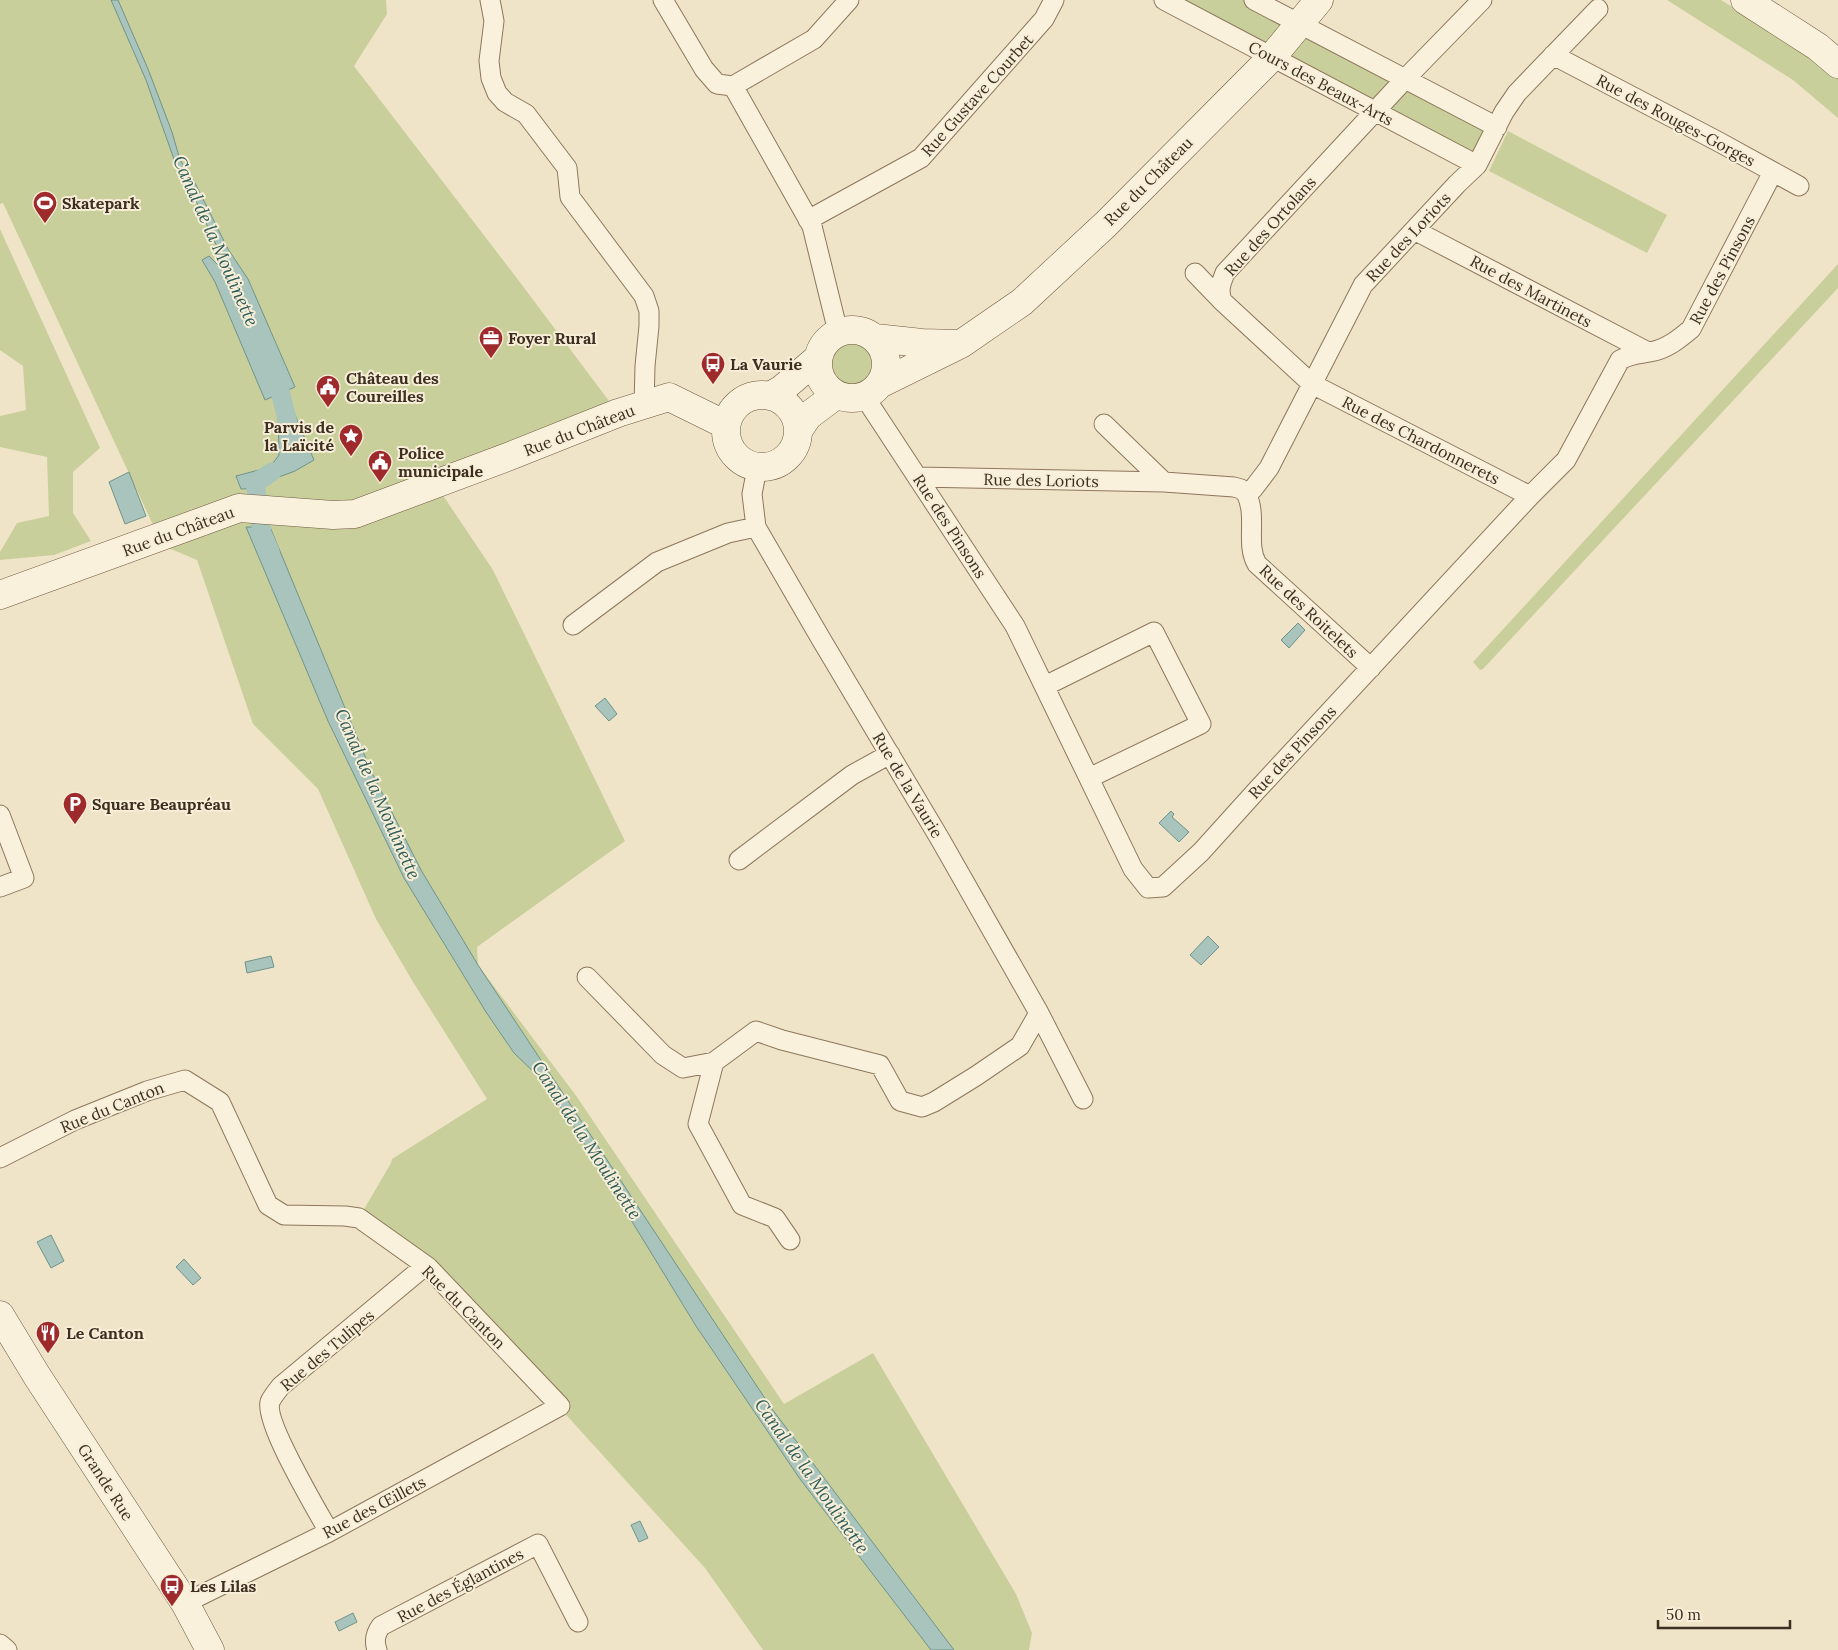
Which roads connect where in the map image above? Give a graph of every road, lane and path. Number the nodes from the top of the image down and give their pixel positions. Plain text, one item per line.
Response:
1 (490, 0) edge
2 (663, 0) edge
3 (849, 0) edge
4 (1054, 0) edge
5 (1164, 0) edge
6 (1254, 0) edge
7 (1319, 0) edge
8 (1482, 0) edge
9 (1745, 0) edge
10 (1598, 9) dead end
11 (1299, 24) junction
12 (1553, 55) junction
13 (1272, 57) junction
14 (1838, 64) edge
15 (1404, 79) junction
16 (734, 86) junction
17 (1376, 112) junction
18 (1497, 127) junction
19 (1478, 165) junction
20 (1773, 172) junction
21 (1799, 186) dead end
22 (808, 220) junction
23 (1414, 230) junction
24 (1195, 273) dead end
25 (1216, 294) junction
26 (838, 332) junction
27 (1617, 336) junction
28 (875, 338) junction
29 (961, 344) junction
30 (1648, 352) junction
31 (818, 358) junction
32 (1620, 360) junction
33 (1312, 384) junction
34 (872, 390) junction
35 (836, 395) junction
36 (770, 396) junction
37 (644, 405) junction
38 (1104, 424) dead end
39 (726, 425) junction
40 (798, 431) junction
41 (1146, 465) junction
42 (757, 468) junction
43 (918, 477) junction
44 (1136, 482) junction
45 (1164, 482) junction
46 (1246, 493) junction
47 (1530, 496) junction
48 (756, 527) junction
49 (0, 595) edge
50 (573, 625) dead end
51 (1371, 668) junction
52 (1045, 686) junction
53 (890, 754) junction
54 (1089, 778) junction
55 (0, 815) edge
56 (740, 860) dead end
57 (0, 887) edge
58 (587, 977) dead end
59 (1039, 1013) junction
60 (714, 1062) junction
61 (1083, 1099) dead end
62 (0, 1158) edge
63 (790, 1240) dead end
64 (428, 1267) junction
65 (0, 1315) edge
66 (560, 1406) joint
67 (329, 1532) junction
68 (185, 1603) junction
69 (578, 1622) dead end
70 (0, 1644) edge
71 (206, 1649) edge
72 (7, 1650) edge
73 (377, 1650) edge

1 - 37 street
2 - 16 street
3 - 16 street
4 - 22 street, Rue Gustave Courbet
5 - 13 street, Cours des Beaux-Arts
6 - 11 street
7 - 11 street, Rue du Château
8 - 15 street, Rue des Ortolans
9 - 14 street
10 - 12 street, Rue des Loriots
11 - 13 street, Rue du Château
11 - 15 street
12 - 18 street, Rue des Loriots
12 - 20 street, Rue des Rouges-Gorges
13 - 17 street, Cours des Beaux-Arts
13 - 29 street, Rue du Château
15 - 17 street, Rue des Ortolans
15 - 18 street
16 - 22 street
17 - 19 street, Cours des Beaux-Arts
17 - 25 street, Rue des Ortolans
18 - 19 street, Rue des Loriots
19 - 23 street, Rue des Loriots
20 - 21 street, Rue des Rouges-Gorges
20 - 30 street, Rue des Pinsons
22 - 26 street
23 - 27 street, Rue des Martinets
23 - 33 street, Rue des Loriots
24 - 25 street
25 - 33 street, Rue des Ortolans
26 - 28 street
26 - 31 street
27 - 30 street, Rue des Martinets
27 - 32 street
28 - 29 street
28 - 34 street
29 - 34 street, Rue du Château
30 - 32 street, Rue des Pinsons
31 - 35 street
31 - 36 street
32 - 47 street, Rue des Pinsons
33 - 46 street, Rue des Loriots
33 - 47 street, Rue des Chardonnerets
34 - 35 street
34 - 43 street, Rue des Pinsons
35 - 40 street
36 - 39 street
36 - 40 street
37 - 39 street, Rue du Château
37 - 49 street, Rue du Château
38 - 41 street
39 - 42 street
40 - 42 street
41 - 44 street
41 - 45 street
42 - 48 street, Rue de la Vaurie
43 - 44 street, Rue des Loriots
43 - 52 street, Rue des Pinsons
44 - 45 street, Rue des Loriots
45 - 46 street, Rue des Loriots
46 - 51 street, Rue des Roitelets
47 - 51 street, Rue des Pinsons
48 - 50 street
48 - 53 street, Rue de la Vaurie
51 - 54 street, Rue des Pinsons
52 - 54 street, Rue des Pinsons
52 - 54 street
53 - 56 street
53 - 59 street, Rue de la Vaurie
55 - 57 street
58 - 60 street
59 - 60 street
59 - 61 street, Rue de la Vaurie
60 - 63 street
62 - 64 street, Rue du Canton
64 - 66 street, Rue du Canton
64 - 67 street, Rue des Tulipes
65 - 68 street, Grande Rue
66 - 67 street, Rue des Œillets
67 - 68 street, Rue des Œillets
68 - 71 street, Grande Rue
69 - 73 street, Rue des Églantines
70 - 72 street

